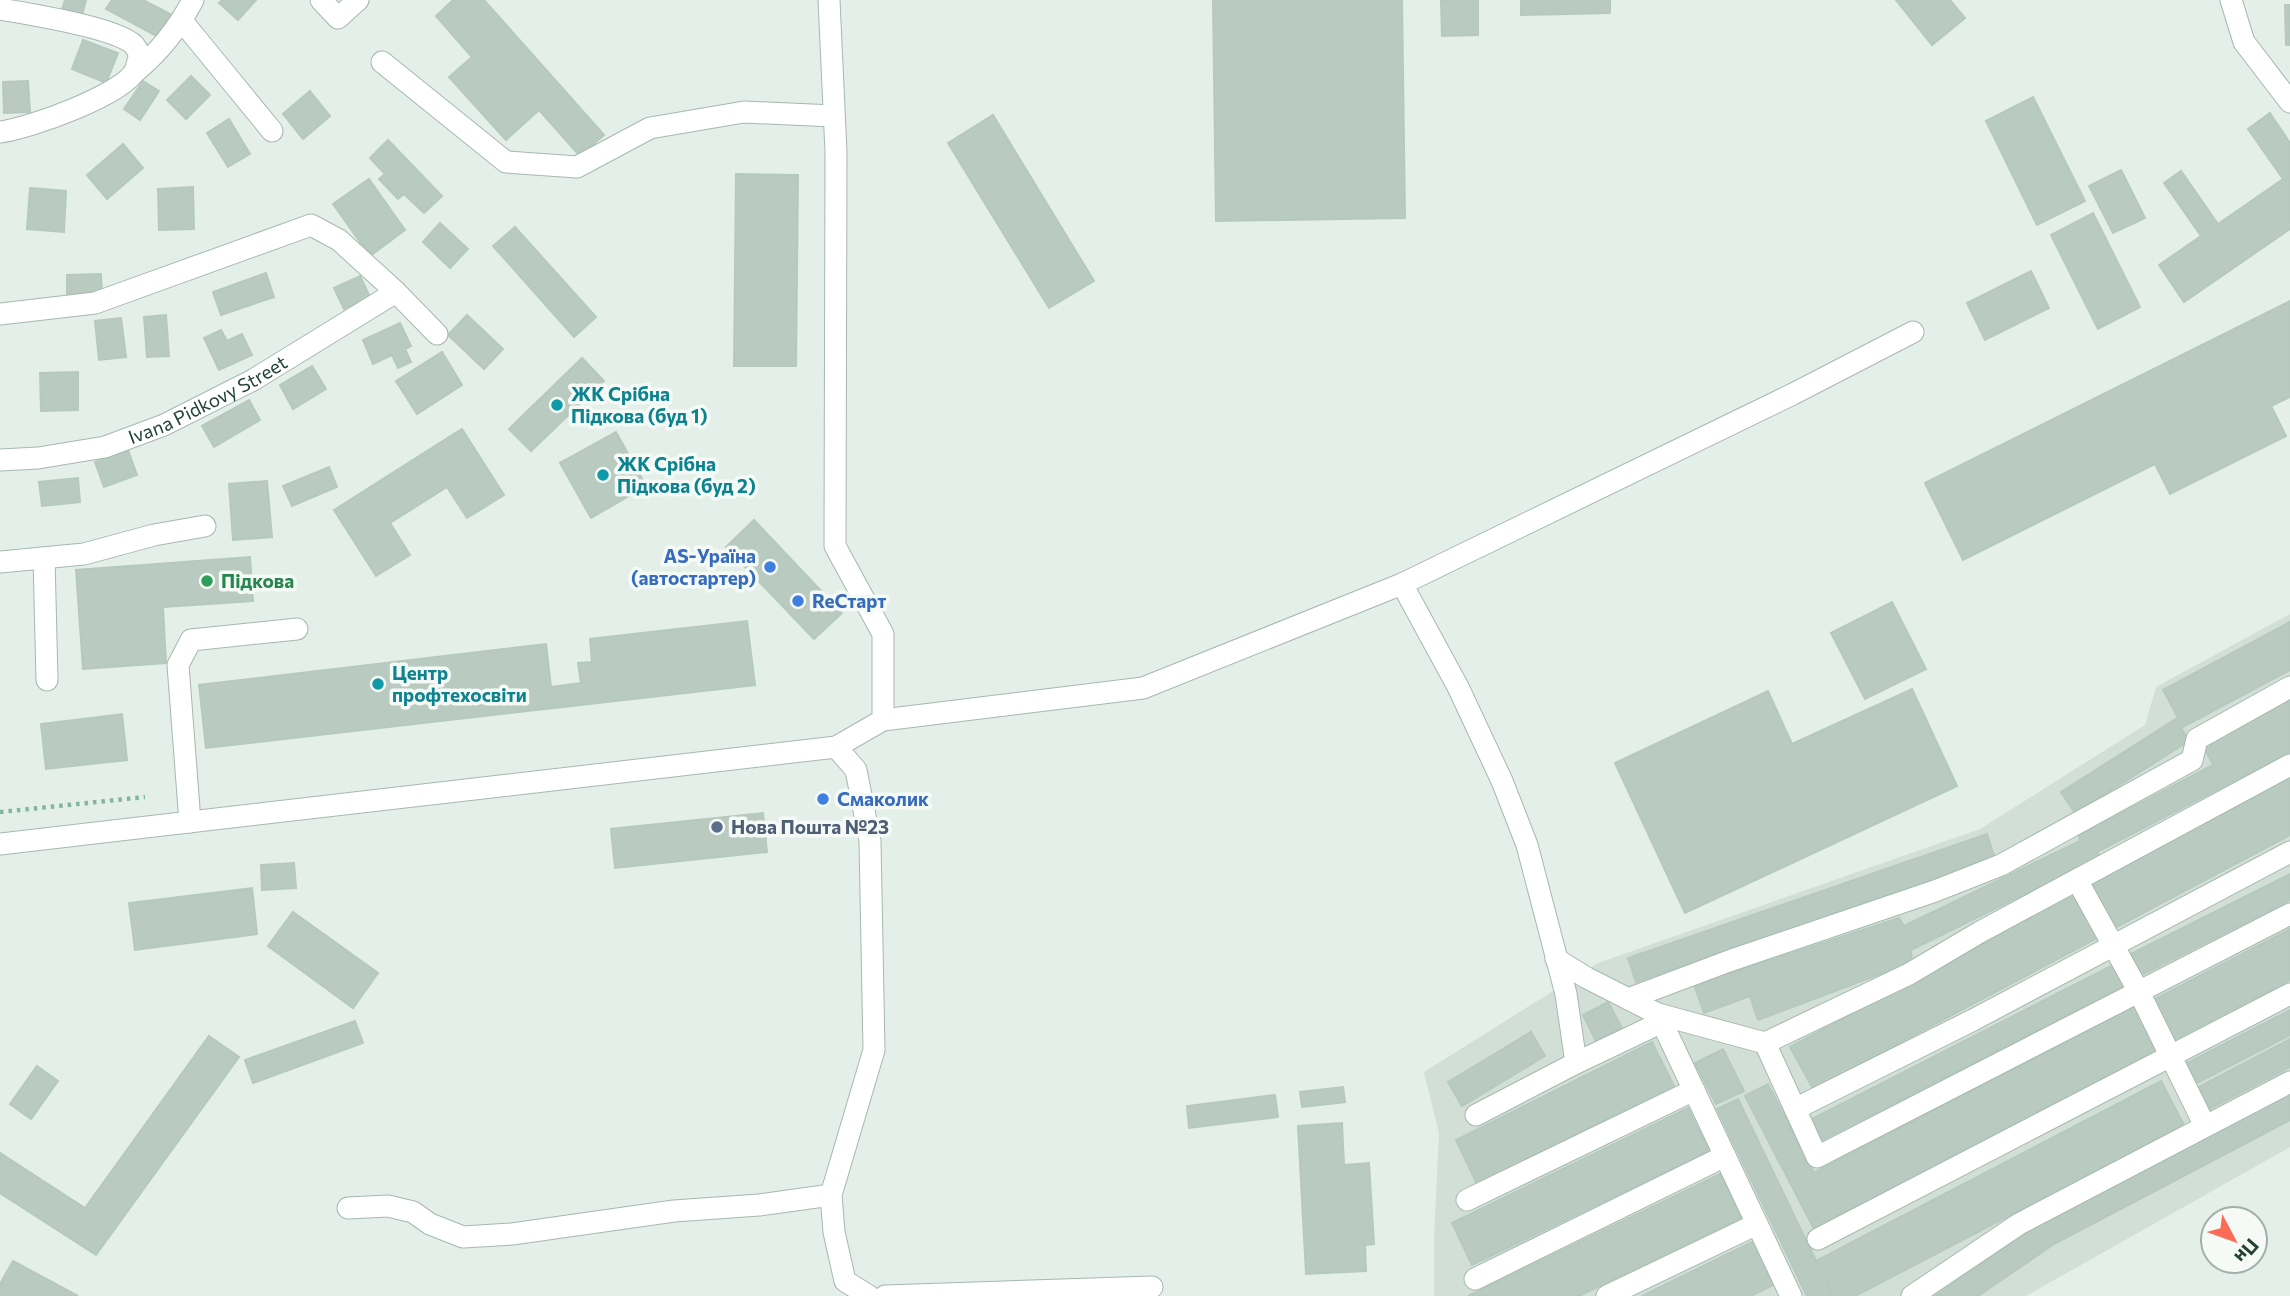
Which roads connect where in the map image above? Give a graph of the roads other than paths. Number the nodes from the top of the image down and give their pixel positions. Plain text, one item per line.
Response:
1 (193, 0) edge
2 (321, 0) edge
3 (358, 0) edge
4 (829, 0) edge
5 (2231, 0) edge
6 (0, 9) edge
7 (182, 20) junction
8 (382, 62) dead end
9 (134, 73) junction
10 (2290, 102) edge
11 (834, 116) junction
12 (272, 131) dead end
13 (0, 132) edge
14 (396, 292) junction
15 (0, 314) edge
16 (1913, 332) dead end
17 (437, 334) dead end
18 (0, 460) edge
19 (205, 526) dead end
20 (44, 558) junction
21 (0, 562) edge
22 (1402, 584) junction
23 (298, 629) dead end
24 (47, 680) dead end
25 (2290, 687) edge
26 (883, 720) junction
27 (836, 747) junction
28 (2290, 765) edge
29 (190, 822) junction
30 (0, 844) edge
31 (2290, 852) edge
32 (2077, 880) junction
33 (2290, 914) edge
34 (2113, 946) junction
35 (1556, 959) junction
36 (2138, 992) junction
37 (2290, 994) edge
38 (1628, 999) junction
39 (1660, 1018) junction
40 (1765, 1043) junction
41 (2171, 1056) junction
42 (1576, 1063) junction
43 (2290, 1082) edge
44 (1694, 1090) junction
45 (1795, 1109) junction
46 (1476, 1115) dead end
47 (2205, 1126) junction
48 (1725, 1156) junction
49 (831, 1195) junction
50 (1467, 1200) dead end
51 (348, 1208) dead end
52 (1757, 1224) junction
53 (1818, 1239) dead end
54 (1475, 1279) dead end
55 (1152, 1287) dead end
56 (1785, 1294) edge
57 (869, 1296) edge
58 (885, 1296) edge
59 (1607, 1296) edge
60 (1912, 1296) edge

1 - 7 street
2 - 3 street
4 - 11 street
5 - 10 street
6 - 9 street
7 - 9 street
7 - 12 street
8 - 11 street
9 - 13 street
11 - 26 street
14 - 15 street
14 - 17 street
14 - 18 street, Ivana Pidkovy Street
16 - 22 street
19 - 20 street
20 - 21 street
20 - 24 street
22 - 26 street
22 - 35 street
23 - 29 street
25 - 38 street
26 - 27 street
27 - 29 street
27 - 49 street
28 - 32 street
29 - 30 street
31 - 34 street
32 - 34 street
32 - 40 street
33 - 36 street
34 - 36 street
34 - 45 street
35 - 38 street
35 - 42 street
36 - 41 street
36 - 45 street
37 - 41 street
38 - 39 street
39 - 40 street
39 - 42 street
39 - 44 street
40 - 45 street
41 - 47 street
41 - 53 street
42 - 46 street
43 - 47 street
44 - 48 street
44 - 50 street
47 - 60 street
48 - 52 street
48 - 54 street
49 - 51 street
49 - 57 street
52 - 56 street
52 - 59 street
55 - 58 street

